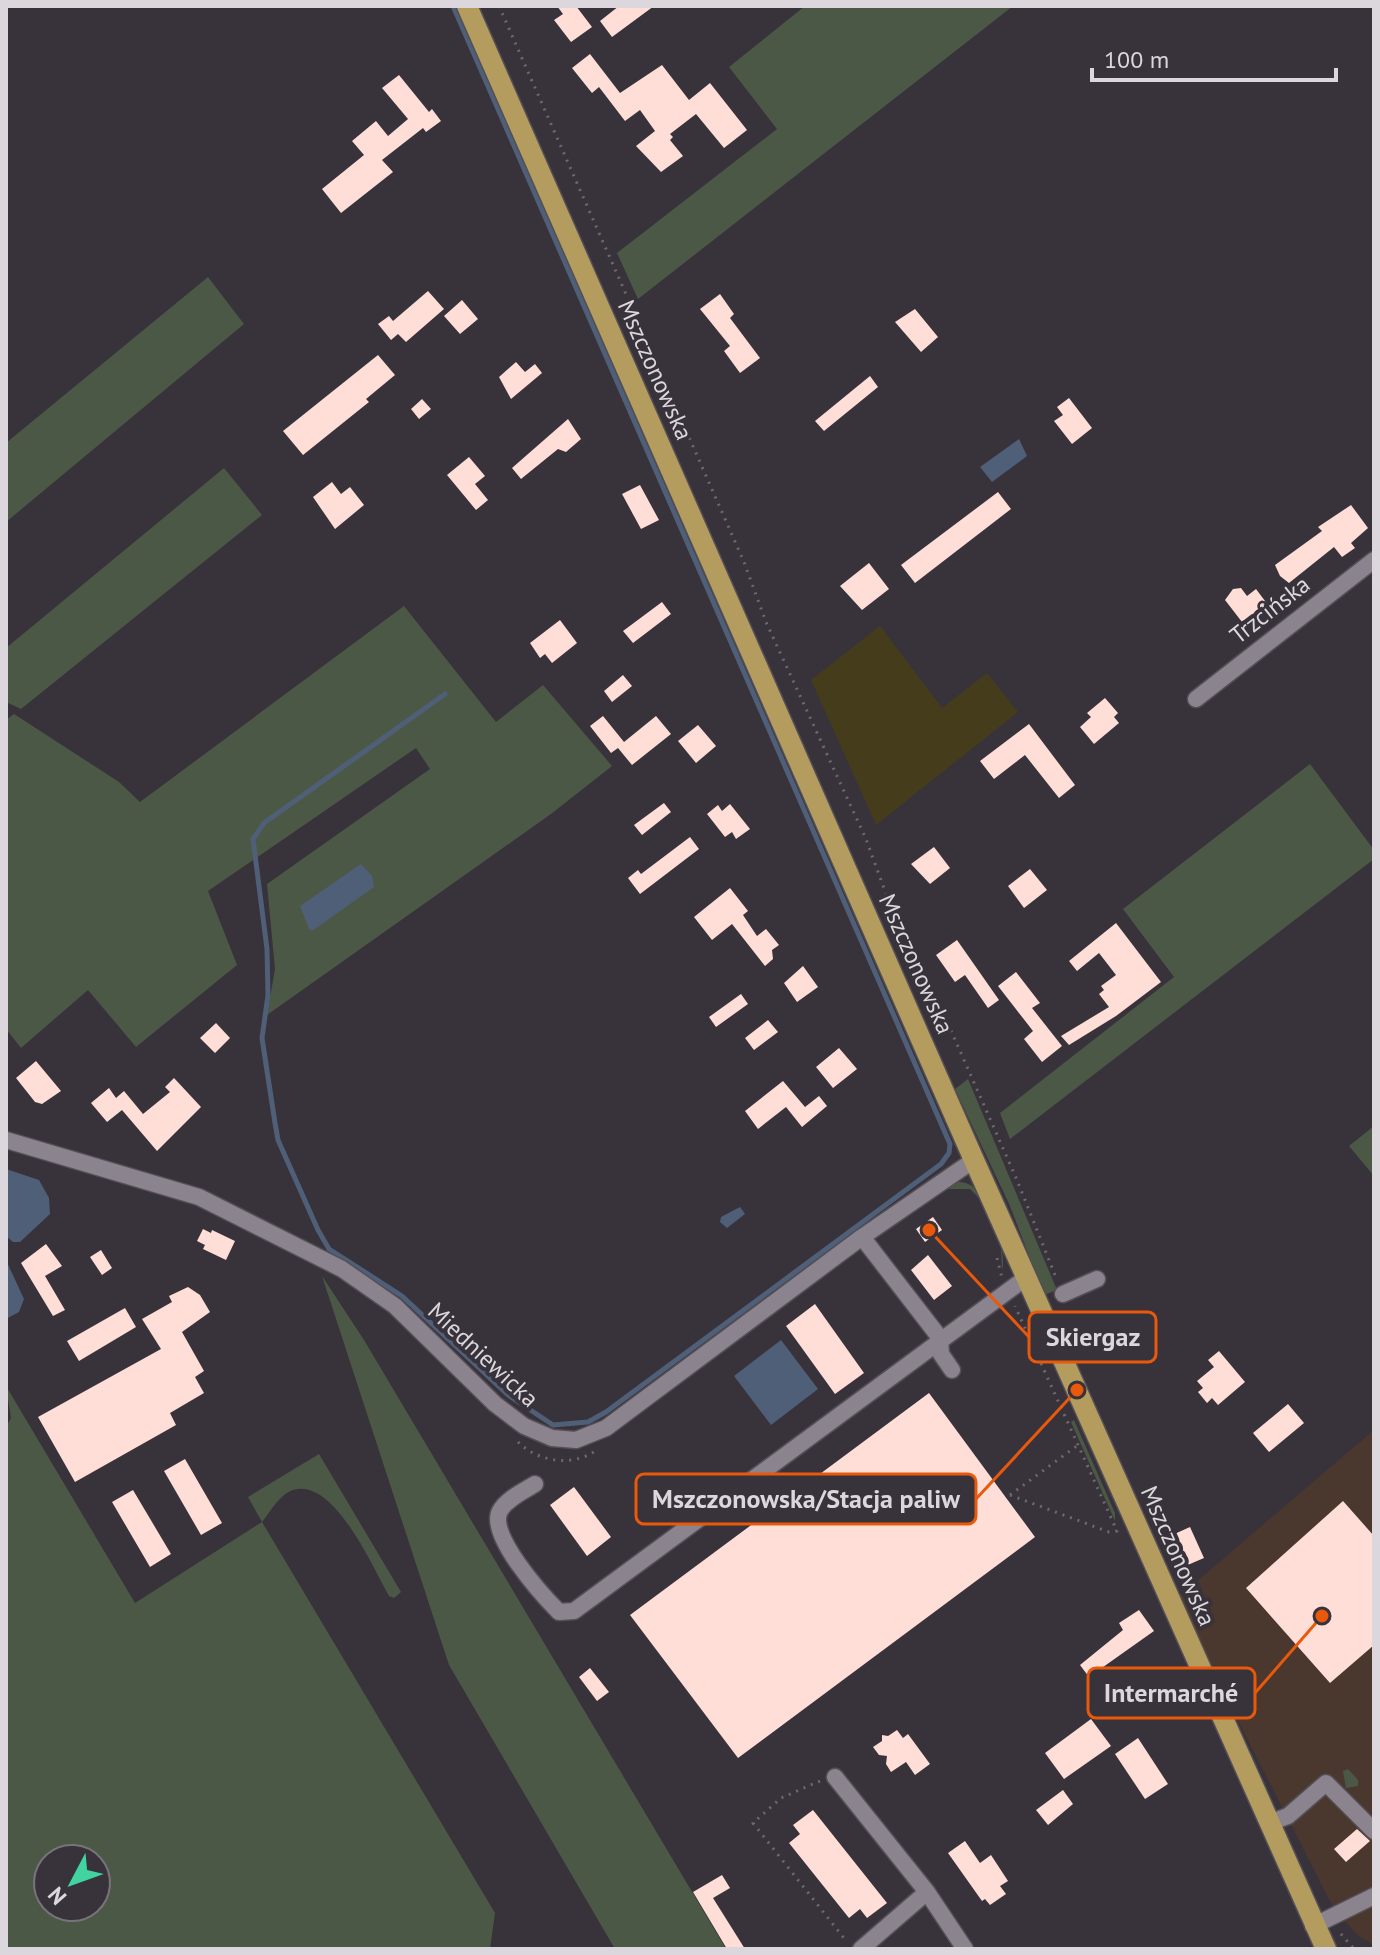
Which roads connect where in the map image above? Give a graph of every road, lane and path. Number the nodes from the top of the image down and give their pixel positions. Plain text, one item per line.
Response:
1 (467, 6) edge
2 (499, 6) edge
3 (1374, 560) edge
4 (1196, 699) dead end
5 (6, 1140) edge
6 (974, 1160) junction
7 (862, 1237) junction
8 (998, 1252) dead end
9 (998, 1269) dead end
10 (1027, 1277) junction
11 (1097, 1279) dead end
12 (1063, 1294) joint
13 (1015, 1305) dead end
14 (940, 1338) junction
15 (952, 1370) dead end
16 (512, 1436) dead end
17 (1078, 1445) junction
18 (560, 1461) dead end
19 (535, 1484) dead end
20 (835, 1777) joint
21 (1269, 1823) junction
22 (1374, 1831) edge
23 (927, 1892) junction
24 (1374, 1896) edge
25 (1322, 1937) edge
26 (852, 1949) edge
27 (861, 1949) edge
28 (965, 1949) edge
29 (1354, 1949) edge

1 - 6 main road, Mszczonowska
2 - 12 path
3 - 4 street, Trzcińska
5 - 7 street, Miedniewicka
6 - 7 street, Miedniewicka
6 - 10 main road, Mszczonowska
7 - 14 street
8 - 9 path
10 - 14 street
10 - 21 main road, Mszczonowska
11 - 12 street
13 - 17 path
14 - 15 street
14 - 19 street
16 - 18 path
17 - 17 path
20 - 23 street
20 - 26 path
21 - 22 street
21 - 25 main road, Mszczonowska
23 - 27 street
23 - 28 street
24 - 25 street
25 - 29 path

